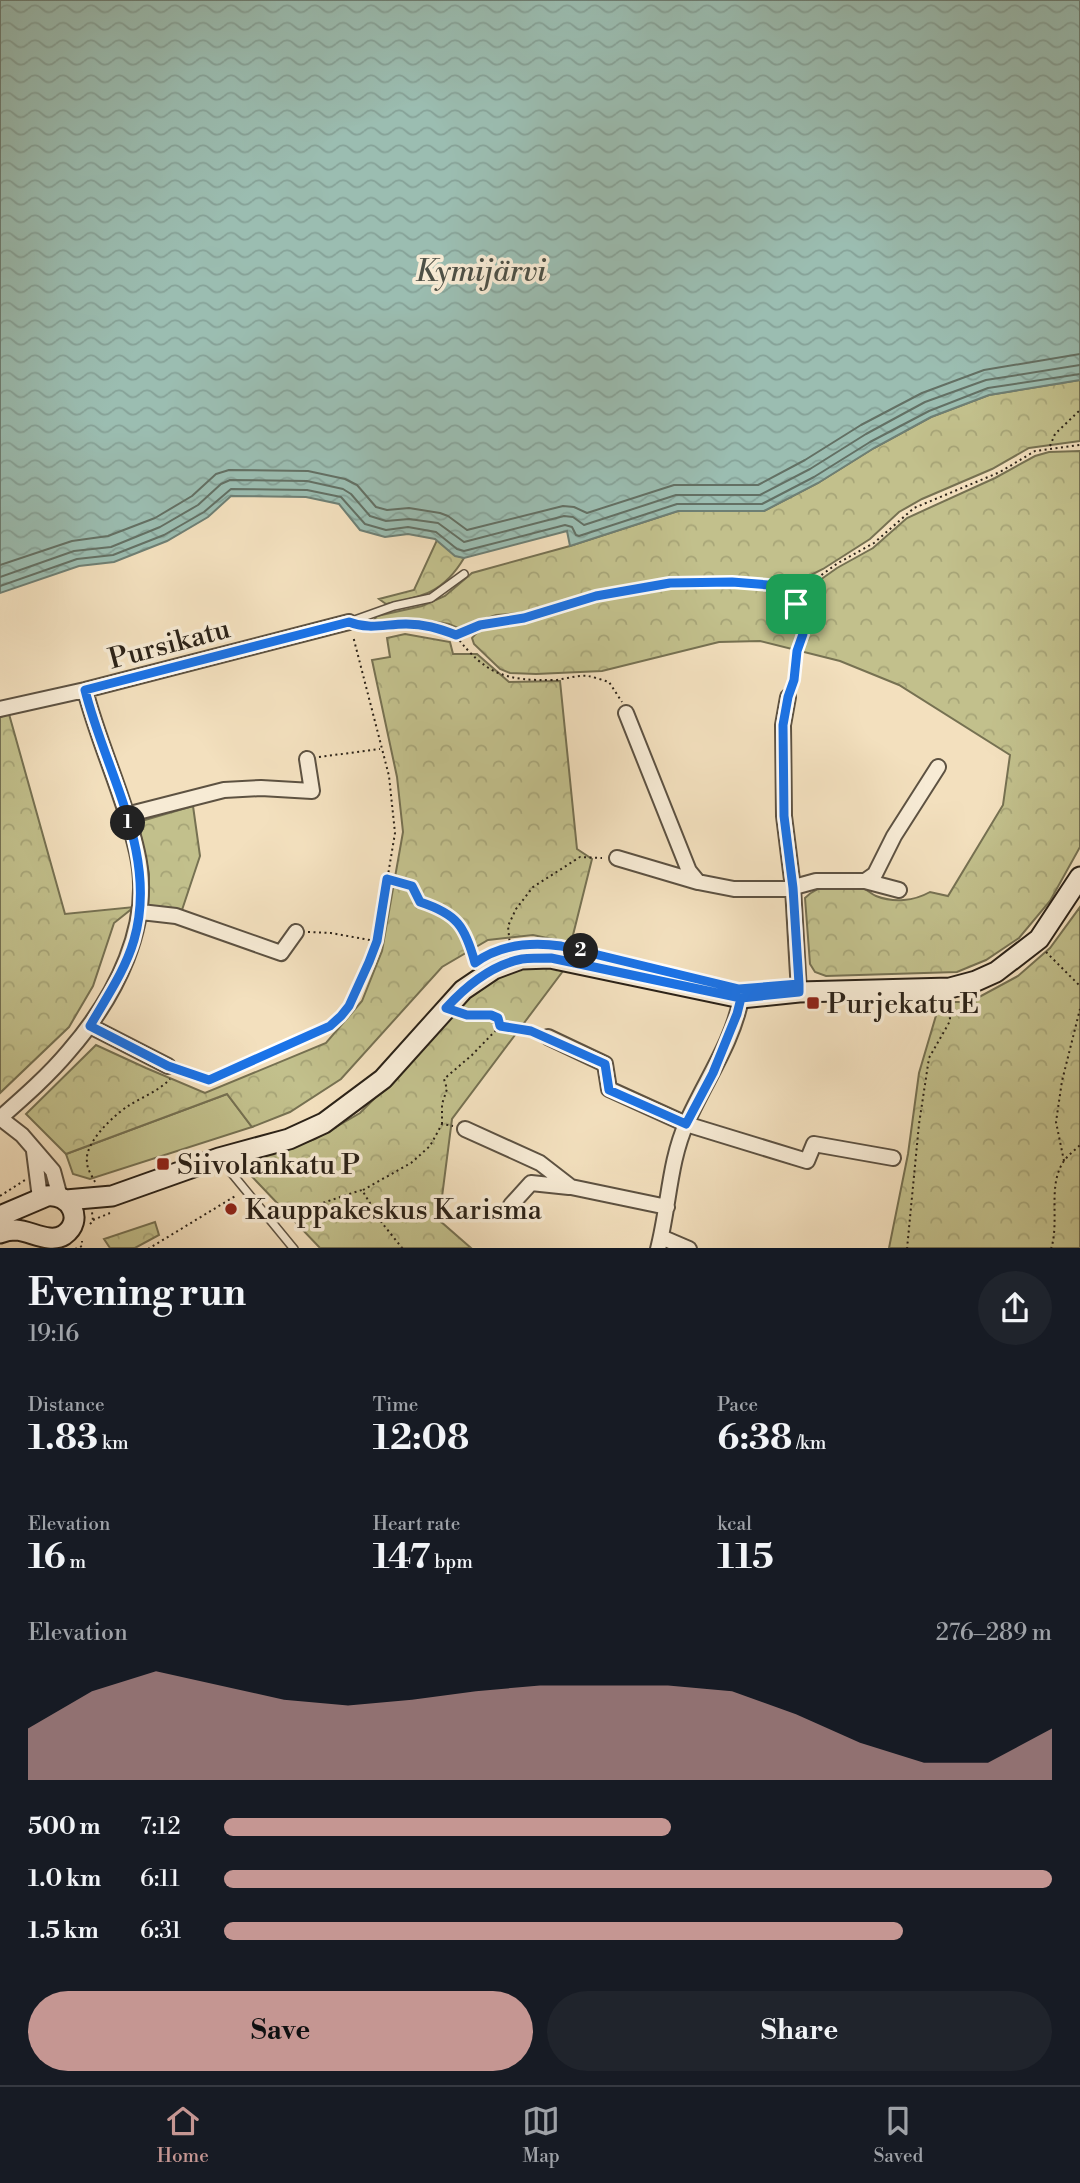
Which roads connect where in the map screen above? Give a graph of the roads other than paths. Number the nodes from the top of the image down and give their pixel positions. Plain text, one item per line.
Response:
1 (464, 574) dead end
2 (349, 622) joint
3 (85, 690) junction
4 (788, 697) road end
5 (0, 709) edge
6 (626, 713) road end
7 (307, 759) road end
8 (939, 767) dead end
9 (126, 815) junction
10 (617, 858) road end
11 (1080, 877) edge
12 (865, 881) junction
13 (698, 882) junction
14 (793, 888) junction
15 (899, 890) dead end
16 (141, 912) junction
17 (296, 932) road end
18 (799, 992) junction
19 (741, 998) junction
20 (90, 1026) junction
21 (548, 1037) road end
22 (172, 1068) road end
23 (0, 1118) edge
24 (686, 1124) junction
25 (465, 1129) road end
26 (34, 1149) junction
27 (219, 1158) junction
28 (893, 1158) dead end
29 (571, 1187) junction
30 (104, 1191) junction
31 (63, 1198) junction
32 (38, 1200) junction
33 (511, 1205) dead end
34 (667, 1207) junction
35 (0, 1216) edge
36 (0, 1233) edge
37 (75, 1240) edge
38 (47, 1241) edge
39 (660, 1243) edge
40 (294, 1248) edge
41 (689, 1248) edge

1 - 2 lane
2 - 3 street, Pursikatu
3 - 5 street, Pursikatu
3 - 9 street
4 - 14 street
6 - 13 street
7 - 9 street
8 - 12 street
9 - 16 street
10 - 13 street
11 - 18 street
12 - 14 street
12 - 15 street
13 - 14 street
14 - 18 street
16 - 17 street
16 - 20 street
18 - 19 street
19 - 24 street
19 - 27 street
20 - 22 street
20 - 23 street
21 - 24 street
23 - 26 street
24 - 28 street
24 - 34 street
25 - 29 street
26 - 31 street
26 - 32 street
27 - 30 street
27 - 40 lane
29 - 33 street
29 - 34 street
30 - 31 street
30 - 37 street
31 - 32 street
31 - 37 street
32 - 35 street
32 - 38 street
34 - 39 street
36 - 38 street
37 - 38 street
39 - 41 street

